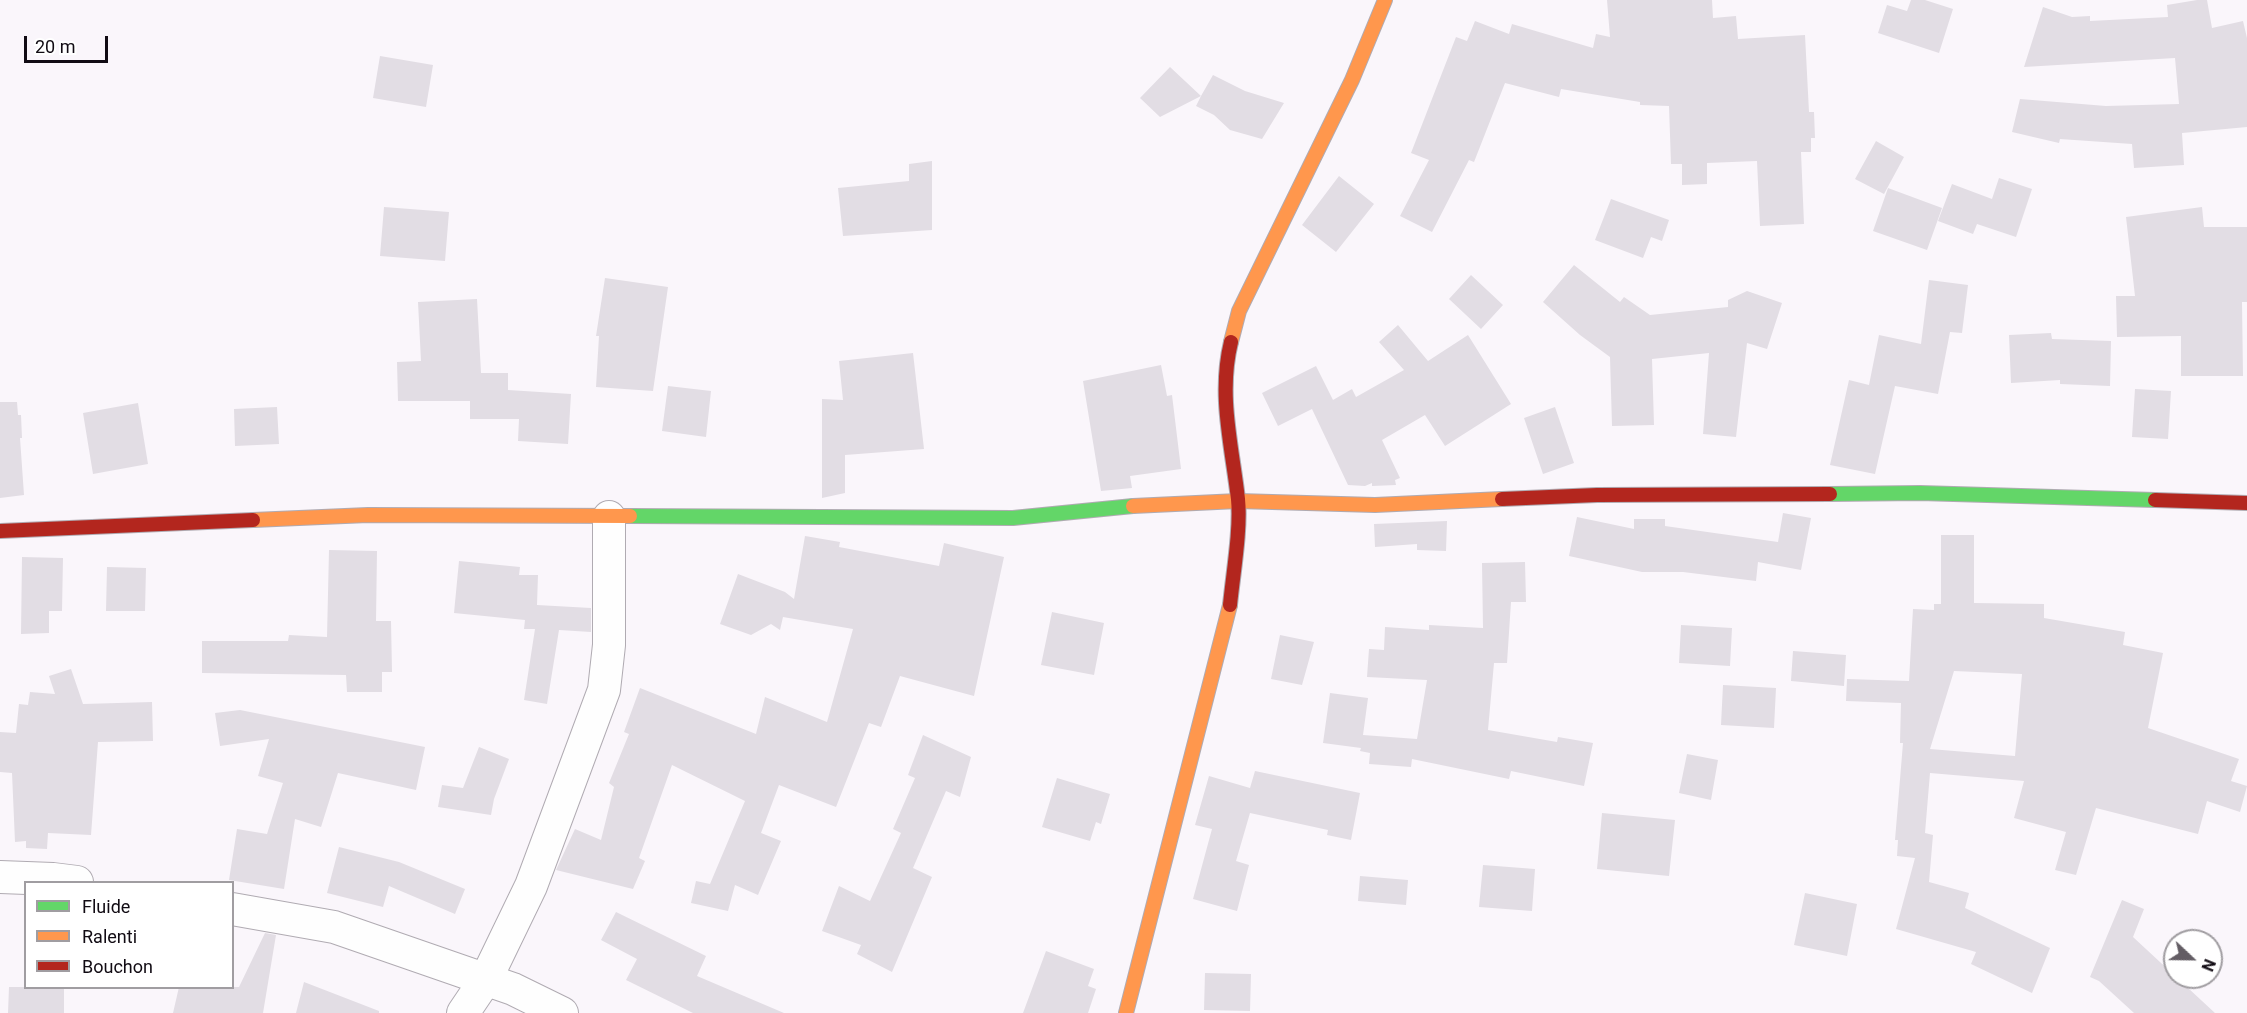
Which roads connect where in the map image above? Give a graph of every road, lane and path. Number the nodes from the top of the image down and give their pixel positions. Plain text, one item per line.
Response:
1 (1385, 0) edge
2 (1238, 501) junction
3 (2247, 503) edge
4 (609, 517) junction
5 (0, 531) edge
6 (0, 877) edge
7 (69, 881) edge
8 (234, 909) edge
9 (486, 979) junction
10 (463, 1013) edge
11 (562, 1013) edge
12 (1126, 1013) edge

1 - 2 street
2 - 3 street
2 - 4 street
2 - 12 street
4 - 5 street
4 - 9 street
6 - 7 street
8 - 9 street
9 - 10 street
9 - 11 street

